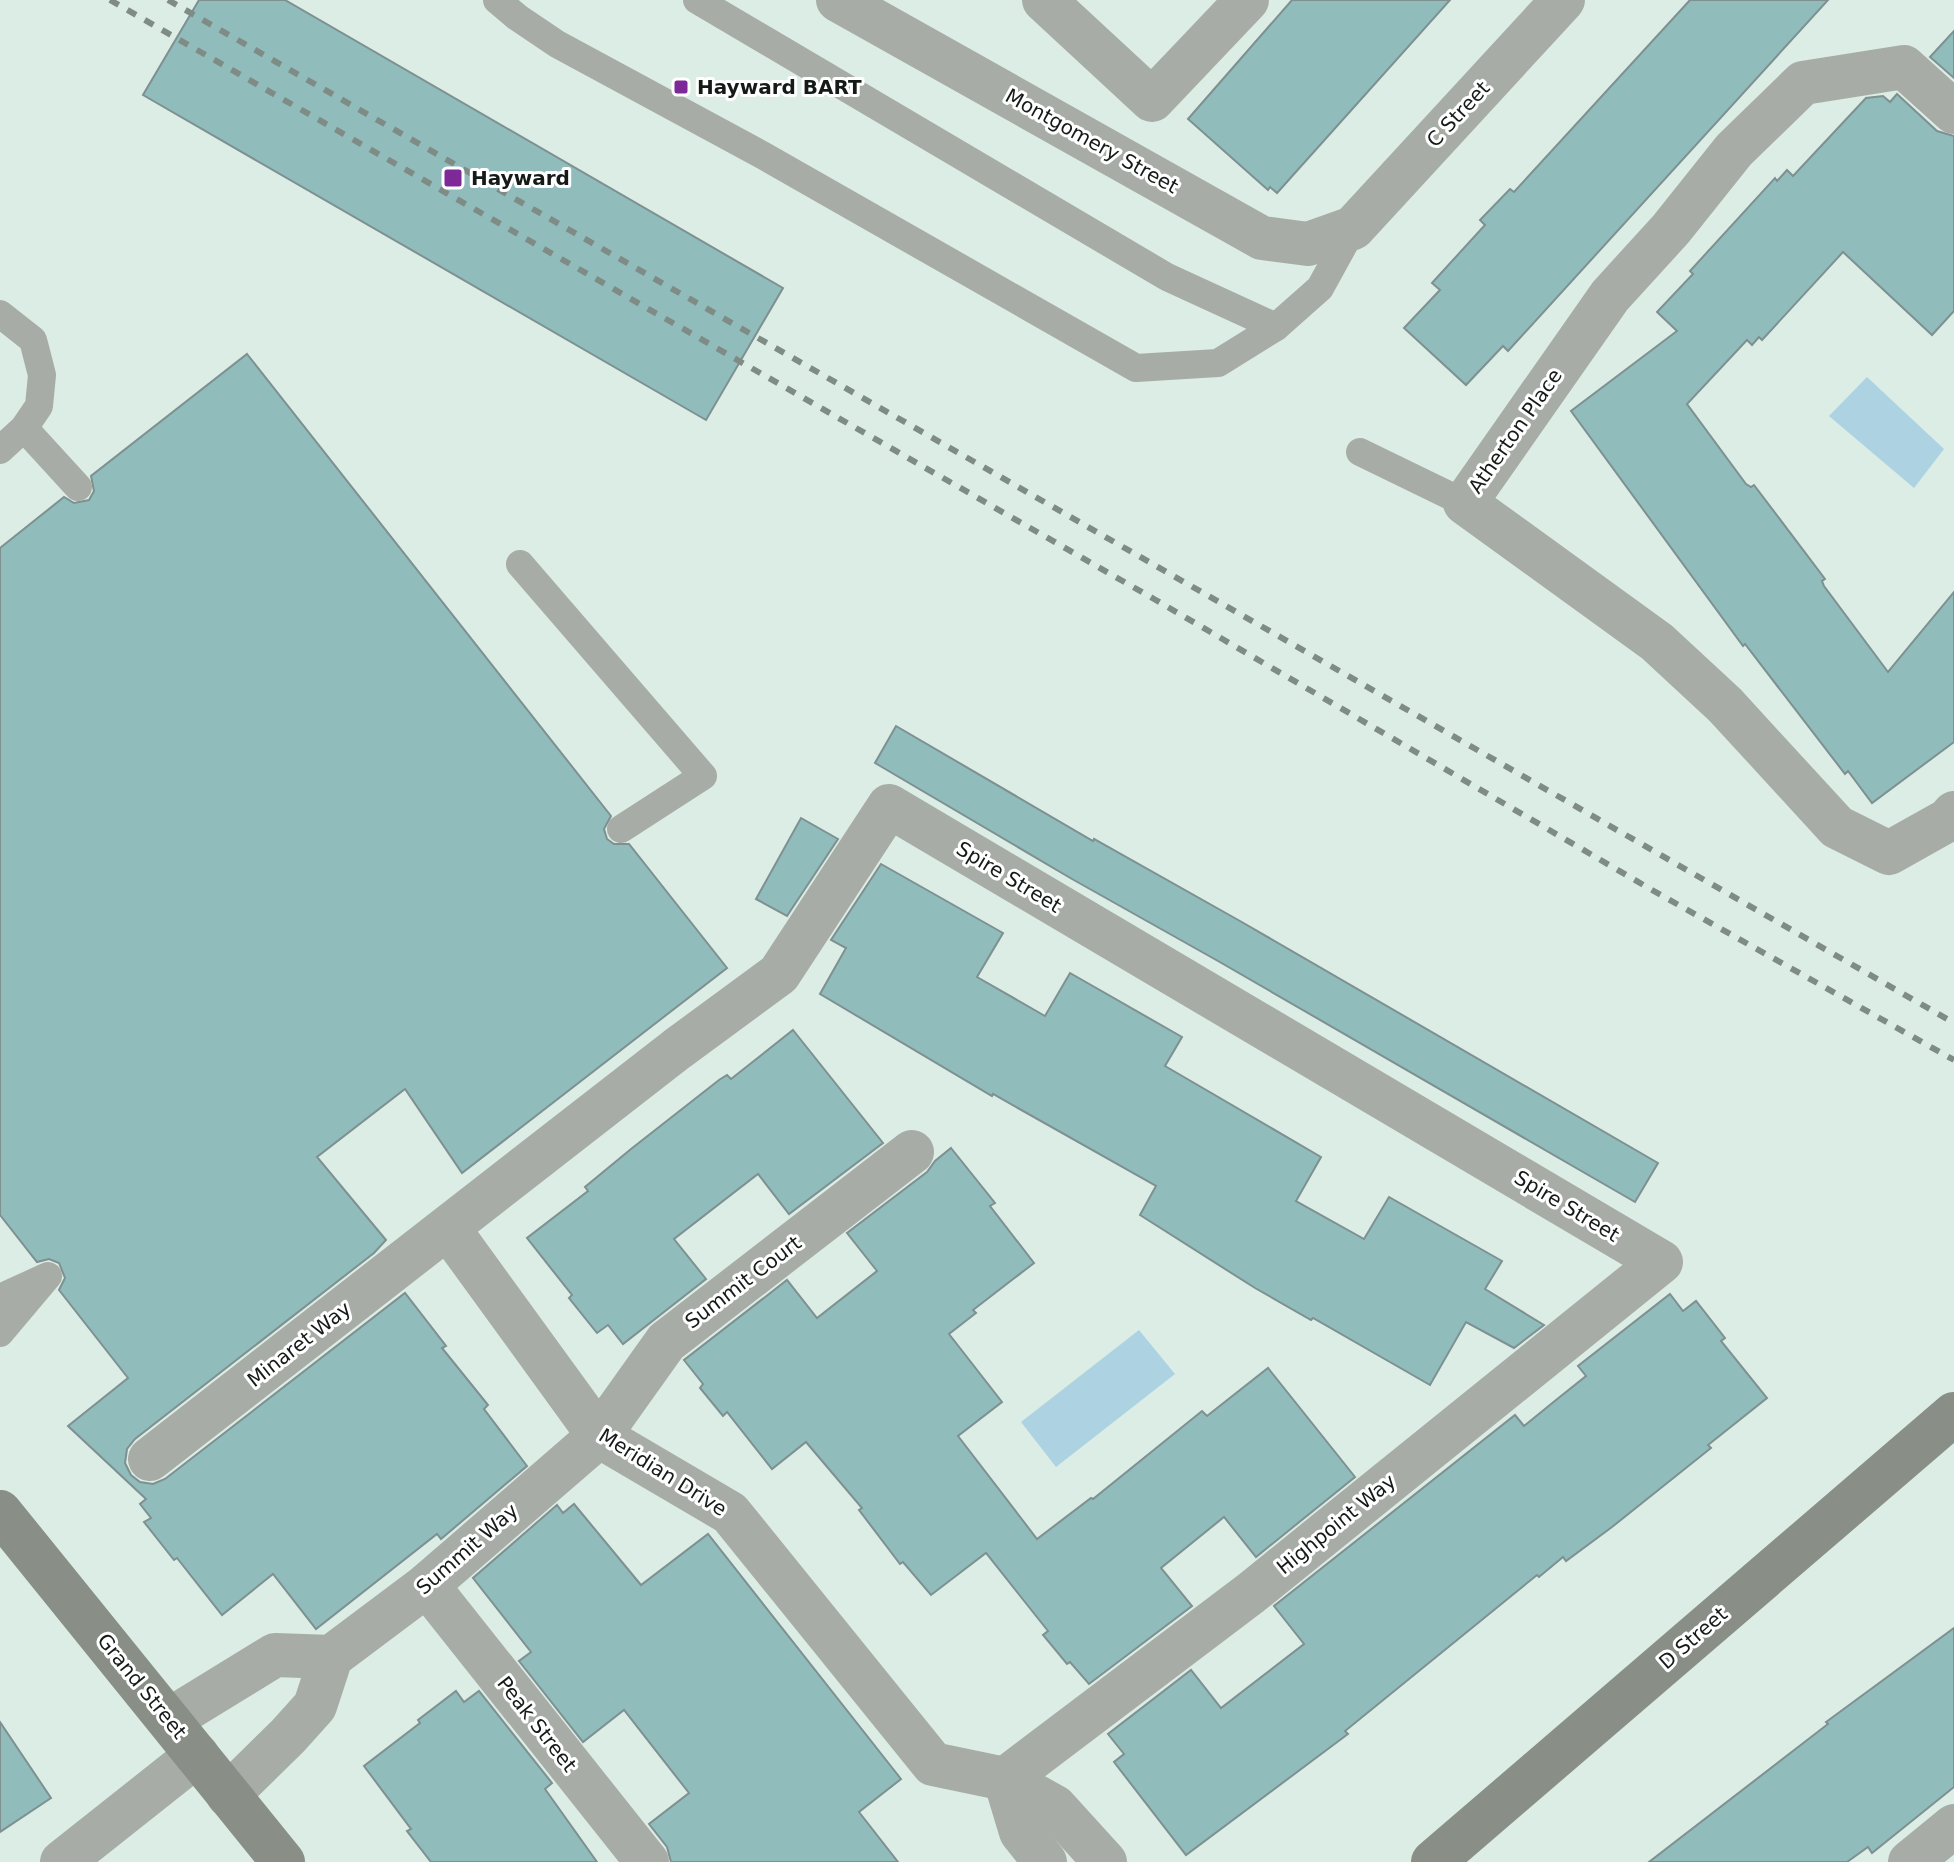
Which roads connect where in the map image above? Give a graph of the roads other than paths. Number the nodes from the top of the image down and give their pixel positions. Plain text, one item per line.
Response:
1 (497, 0) edge
2 (697, 0) edge
3 (838, 0) edge
4 (1044, 0) edge
5 (1247, 0) edge
6 (1563, 0) edge
7 (1954, 112) edge
8 (1353, 228) junction
9 (1, 311) edge
10 (1276, 327) junction
11 (24, 428) junction
12 (0, 450) edge
13 (1360, 452) dead end
14 (78, 487) dead end
15 (1465, 503) junction
16 (520, 564) dead end
17 (1954, 813) edge
18 (621, 829) dead end
19 (912, 1152) dead end
20 (448, 1228) junction
21 (1661, 1262) joint
22 (0, 1298) edge
23 (0, 1333) edge
24 (1954, 1414) edge
25 (599, 1436) junction
26 (150, 1459) dead end
27 (0, 1512) edge
28 (427, 1585) junction
29 (331, 1657) junction
30 (169, 1720) junction
31 (197, 1755) junction
32 (1005, 1779) junction
33 (228, 1795) junction
34 (1954, 1826) edge
35 (62, 1862) edge
36 (283, 1862) edge
37 (647, 1862) edge
38 (1045, 1862) edge
39 (1105, 1862) edge
40 (1433, 1862) edge
41 (1910, 1862) edge

1 - 10 lane
2 - 10 lane
3 - 8 street, Montgomery Street
4 - 5 street
6 - 8 street, C Street
7 - 15 street, Atherton Place
8 - 10 lane
9 - 11 lane
11 - 12 lane
11 - 14 lane
13 - 15 lane
15 - 17 street, Atherton Place
16 - 18 lane
19 - 25 street, Summit Court
20 - 21 street, Spire Street
20 - 25 street, Meridian Drive
20 - 26 street, Minaret Way
21 - 32 street, Highpoint Way
22 - 23 lane
24 - 40 main road, D Street
25 - 28 street, Summit Way
25 - 32 street, Meridian Drive
27 - 30 main road, Grand Street
28 - 29 street, Summit Way
28 - 37 street, Peak Street
29 - 30 street
29 - 33 street
30 - 31 main road, Grand Street
31 - 33 main road, Grand Street
31 - 35 street
32 - 38 street
32 - 39 street, Meridian Drive
33 - 36 main road, Grand Street
34 - 41 street

